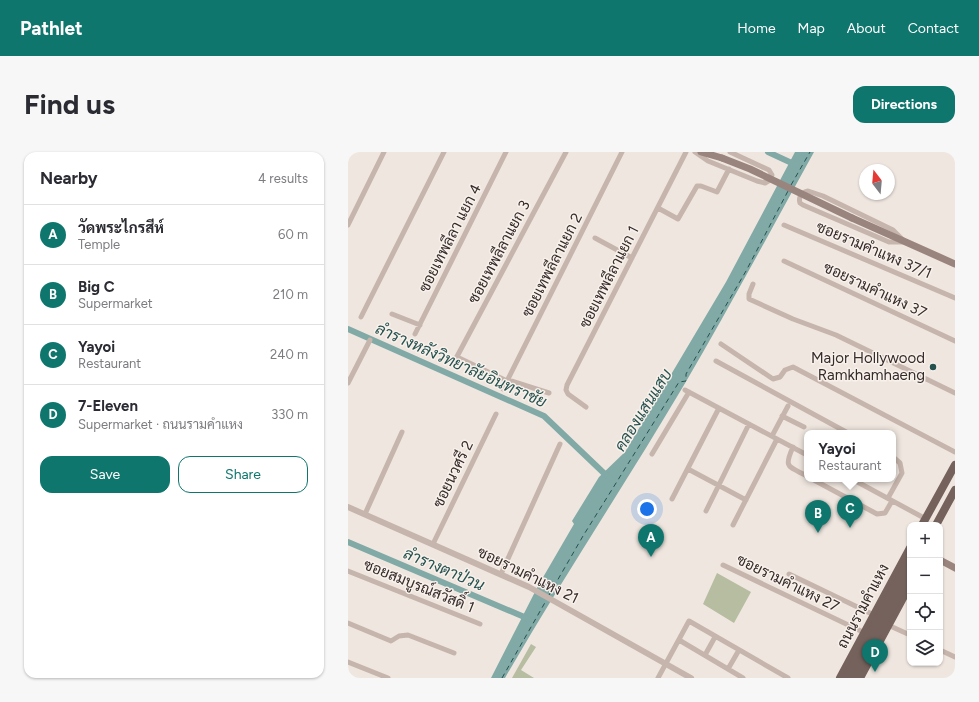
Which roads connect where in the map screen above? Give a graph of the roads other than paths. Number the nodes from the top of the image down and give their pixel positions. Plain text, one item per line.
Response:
1 (384, 152) edge
2 (444, 152) edge
3 (506, 152) edge
4 (566, 152) edge
5 (622, 152) edge
6 (686, 152) edge
7 (695, 152) edge
8 (701, 152) edge
9 (730, 152) edge
10 (729, 169) junction
11 (658, 208) junction
12 (348, 225) edge
13 (784, 225) dead end
14 (595, 238) dead end
15 (905, 242) junction
16 (632, 258) junction
17 (784, 261) dead end
18 (955, 264) edge
19 (753, 284) dead end
20 (955, 298) edge
21 (392, 314) dead end
22 (360, 317) dead end
23 (420, 325) junction
24 (415, 334) dead end
25 (370, 340) dead end
26 (955, 341) edge
27 (721, 344) dead end
28 (457, 357) junction
29 (716, 362) dead end
30 (453, 364) dead end
31 (507, 380) junction
32 (348, 383) edge
33 (503, 389) dead end
34 (549, 393) dead end
35 (955, 393) edge
36 (788, 406) dead end
37 (586, 407) dead end
38 (720, 408) junction
39 (496, 414) dead end
40 (782, 416) junction
41 (749, 424) junction
42 (804, 427) dead end
43 (842, 430) edge
44 (402, 432) dead end
45 (775, 438) junction
46 (560, 444) dead end
47 (793, 448) junction
48 (955, 452) edge
49 (652, 454) dead end
50 (804, 454) edge
51 (896, 460) edge
52 (955, 465) edge
53 (688, 469) junction
54 (804, 474) edge
55 (955, 476) edge
56 (822, 482) edge
57 (858, 482) edge
58 (718, 486) junction
59 (955, 490) edge
60 (672, 499) dead end
61 (890, 499) junction
62 (746, 500) junction
63 (955, 500) edge
64 (348, 507) edge
65 (706, 511) dead end
66 (365, 514) junction
67 (924, 522) edge
68 (926, 522) edge
69 (926, 522) edge
70 (938, 522) edge
71 (943, 523) edge
72 (733, 525) dead end
73 (433, 544) junction
74 (907, 555) edge
75 (943, 562) edge
76 (723, 565) dead end
77 (907, 565) edge
78 (955, 568) edge
79 (348, 570) edge
80 (501, 574) junction
81 (789, 574) dead end
82 (907, 580) edge
83 (907, 590) edge
84 (874, 615) junction
85 (348, 623) edge
86 (480, 624) dead end
87 (888, 625) junction
88 (865, 632) junction
89 (907, 634) edge
90 (716, 637) junction
91 (679, 640) junction
92 (739, 650) junction
93 (943, 651) edge
94 (454, 653) dead end
95 (705, 655) junction
96 (853, 655) junction
97 (955, 657) edge
98 (348, 662) edge
99 (666, 663) junction
100 (868, 663) junction
101 (728, 669) junction
102 (388, 678) edge
103 (658, 678) edge
104 (691, 678) edge
105 (743, 678) edge
106 (788, 678) edge
107 (840, 678) edge
108 (846, 678) edge
109 (854, 678) edge
110 (861, 678) edge

1 - 12 street
2 - 22 street
3 - 23 street, ซอยเทพลีลา แยก 4
4 - 28 street, ซอยเทพลีลาแยก 3
5 - 31 street, ซอยเทพลีลาแยก 2
6 - 11 street, ซอยเทพลีลาแยก 1
7 - 10 street
8 - 15 main road, bridge
9 - 10 street
10 - 11 street
11 - 16 street, ซอยเทพลีลาแยก 1
13 - 20 street, ซอยรามคำแหง 37/1
14 - 16 street
15 - 15 street
15 - 18 main road
16 - 37 street, ซอยเทพลีลาแยก 1
17 - 26 street, ซอยรามคำแหง 37
19 - 35 street
21 - 23 street
23 - 24 street, ซอยเทพลีลา แยก 4
25 - 32 street
27 - 48 street
28 - 30 street, ซอยเทพลีลาแยก 3
28 - 31 street
29 - 43 street
31 - 33 street, ซอยเทพลีลาแยก 2
31 - 34 street
36 - 40 street
38 - 41 street
38 - 49 street
38 - 53 street
39 - 73 street, ซอยนวศรี 2
40 - 42 street
40 - 45 street
41 - 45 street
41 - 58 street
44 - 66 street
45 - 47 street
45 - 62 street
46 - 80 street
47 - 50 street
47 - 54 street
51 - 61 street
52 - 68 main road
53 - 58 street
53 - 60 street
55 - 69 main road
56 - 61 street
57 - 61 street
58 - 62 street
58 - 65 street
59 - 70 main road
61 - 67 street
62 - 72 street
63 - 71 main road
64 - 66 street, ซอยรามคำแหง 21
66 - 73 street, ซอยรามคำแหง 21
73 - 80 street, ซอยรามคำแหง 21
74 - 84 main road, ถนนรามคำแหง
75 - 78 main road
76 - 88 street, ซอยรามคำแหง 27
77 - 108 main road, ถนนรามคำแหง, bridge
79 - 86 street, ซอยสมบูรณ์สวัสดิ์ 1
80 - 99 street, ซอยรามคำแหง 21
81 - 84 street, ซอยรามคำแหง 27
82 - 109 main road, ถนนรามคำแหง, bridge
83 - 87 main road, ถนนรามคำแหง
84 - 88 main road, ถนนรามคำแหง
85 - 94 street
87 - 89 street
87 - 100 main road, ถนนรามคำแหง
88 - 96 main road, ถนนรามคำแหง
90 - 91 street
90 - 92 street
90 - 95 street
91 - 95 street
91 - 99 street
92 - 101 street
92 - 106 street
93 - 97 street
95 - 101 street
96 - 100 main road
96 - 107 main road, ถนนรามคำแหง
98 - 102 street
99 - 103 street
99 - 104 street, ซอยรามคำแหง 21
100 - 110 main road, ถนนรามคำแหง
101 - 105 street

